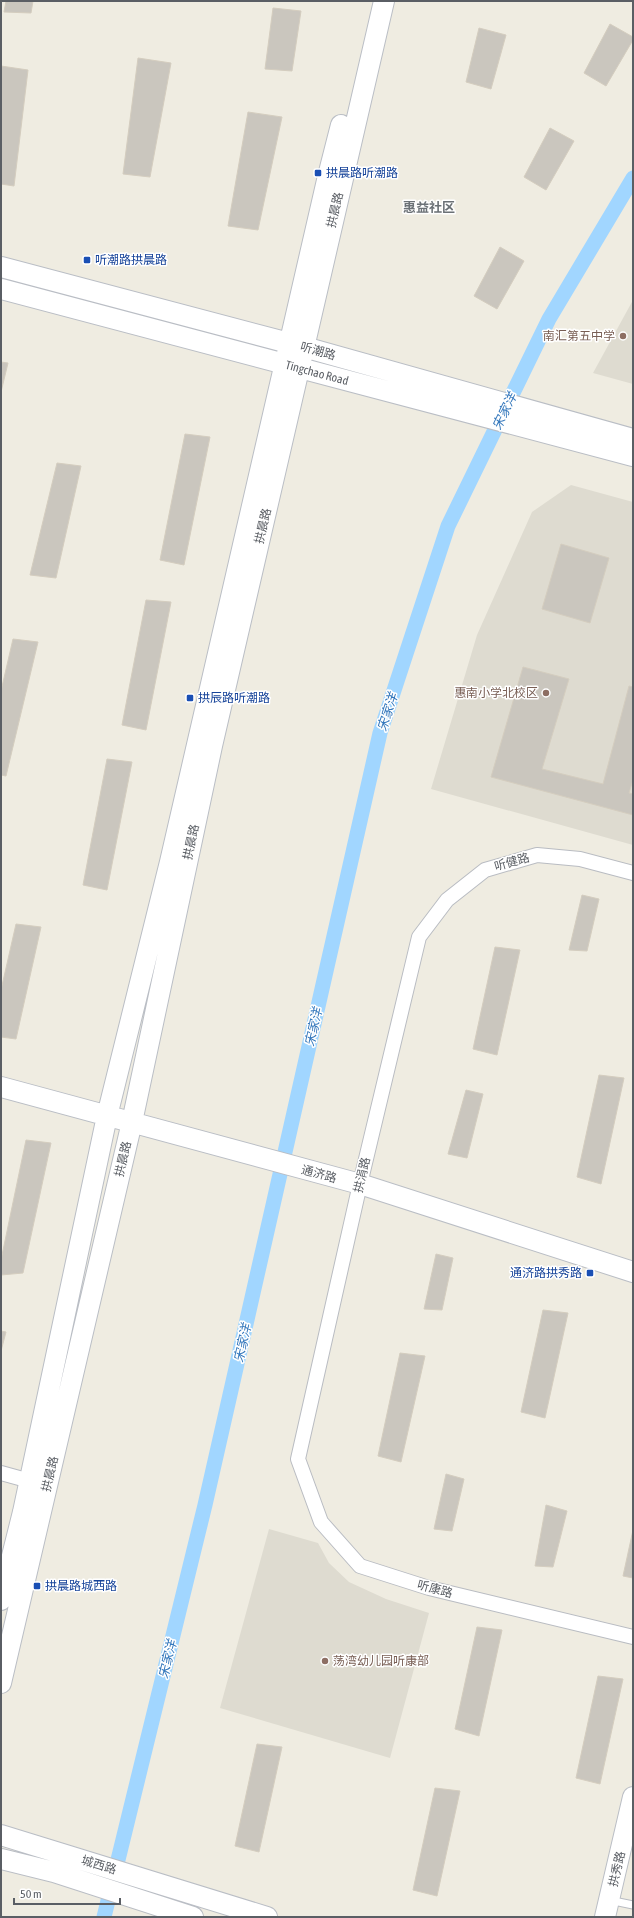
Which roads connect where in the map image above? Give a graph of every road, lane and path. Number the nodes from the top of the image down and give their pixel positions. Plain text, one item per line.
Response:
1 (371, 1) edge
2 (384, 1) edge
3 (1, 267) edge
4 (1, 289) edge
5 (297, 345) junction
6 (292, 366) junction
7 (555, 427) junction
8 (633, 439) edge
9 (633, 456) edge
10 (633, 873) edge
11 (447, 900) joint
12 (1, 1087) edge
13 (107, 1116) junction
14 (132, 1122) junction
15 (360, 1184) junction
16 (633, 1272) edge
17 (298, 1459) joint
18 (1, 1473) edge
19 (30, 1481) junction
20 (1, 1600) edge
21 (633, 1638) edge
22 (1, 1683) edge
23 (633, 1797) edge
24 (1, 1835) edge
25 (1, 1858) edge
26 (633, 1905) edge
27 (607, 1908) edge
28 (193, 1917) edge
29 (267, 1917) edge

1 - 5 main road, 拱晨路
2 - 5 main road, 拱晨路
3 - 5 main road, 听潮路
4 - 6 main road, Tingchao Road
5 - 6 main road, 拱晨路
5 - 7 main road, 听潮路
6 - 7 main road, Tingchao Road
6 - 13 main road, 拱晨路
6 - 14 main road, 拱晨路
7 - 8 main road, 听潮路
7 - 9 main road, Tingchao Road
10 - 11 street, 听健路
11 - 15 street, 拱涓路
12 - 13 main road, 通济路
13 - 14 main road, 通济路
13 - 19 main road, 拱晨路
14 - 15 main road, 通济路
14 - 22 main road, 拱晨路
15 - 16 main road, 通济路
15 - 17 street, 拱涓路
17 - 21 street, 听康路
18 - 19 street
19 - 20 main road, 拱晨路
23 - 27 main road, 拱秀路
24 - 29 main road, 城西路
25 - 28 main road, 城西路
26 - 27 lane

